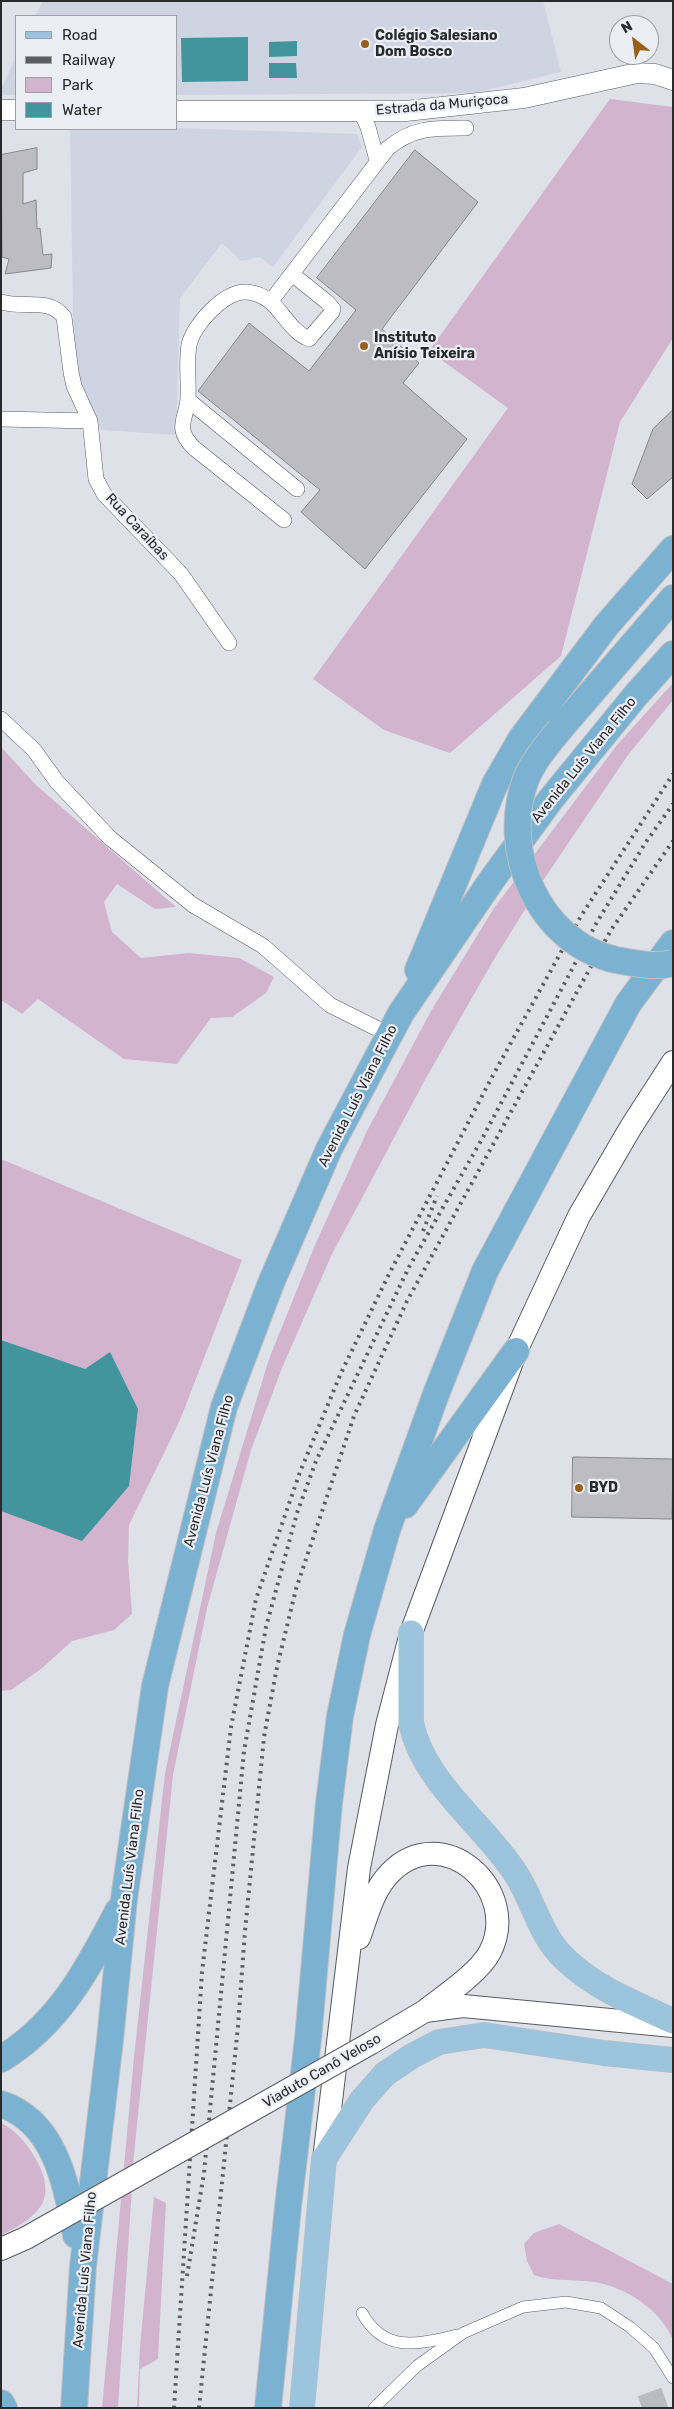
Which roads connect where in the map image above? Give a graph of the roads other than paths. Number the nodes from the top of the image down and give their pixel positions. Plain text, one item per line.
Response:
1 (673, 80) edge
2 (1, 110) edge
3 (15, 110) edge
4 (178, 111) edge
5 (361, 112) junction
6 (466, 128) dead end
7 (377, 160) junction
8 (292, 274) junction
9 (271, 300) junction
10 (1, 302) edge
11 (188, 400) junction
12 (1, 419) edge
13 (90, 421) junction
14 (297, 489) dead end
15 (284, 520) dead end
16 (673, 549) edge
17 (673, 598) edge
18 (229, 642) dead end
19 (673, 654) edge
20 (1, 719) edge
21 (673, 944) edge
22 (673, 963) edge
23 (395, 1024) junction
24 (673, 1062) edge
25 (516, 1351) junction
26 (387, 1530) junction
27 (411, 1633) junction
28 (124, 1899) junction
29 (348, 1969) junction
30 (426, 2011) junction
31 (673, 2021) edge
32 (673, 2026) edge
33 (1, 2059) edge
34 (673, 2060) edge
35 (1, 2104) edge
36 (324, 2159) junction
37 (1, 2249) edge
38 (83, 2266) junction
39 (362, 2313) dead end
40 (463, 2333) junction
41 (673, 2378) edge
42 (1, 2403) edge
43 (4, 2408) edge
44 (74, 2408) edge
45 (268, 2408) edge
46 (302, 2408) edge
47 (374, 2408) edge

1 - 5 street, Estrada da Muriçoca
2 - 3 street
4 - 5 street, Estrada da Muriçoca
5 - 7 street
6 - 7 street
7 - 8 street
8 - 9 street
8 - 9 street
9 - 11 street
10 - 13 street, Rua Caraíbas
11 - 14 street
11 - 15 street
12 - 13 street
13 - 18 street, Rua Caraíbas
16 - 23 highway
17 - 22 highway, bridge
19 - 23 highway, Avenida Luís Viana Filho
20 - 23 street
21 - 26 highway
23 - 28 highway, Avenida Luís Viana Filho
24 - 25 main road
25 - 26 highway
25 - 27 main road
26 - 45 highway
27 - 29 main road
27 - 31 main road
28 - 33 highway
28 - 38 highway, Avenida Luís Viana Filho
29 - 30 main road
29 - 36 main road
30 - 32 main road, Viaduto Canô Veloso
30 - 37 main road, Viaduto Canô Veloso, bridge
34 - 36 main road
35 - 38 highway
36 - 46 main road
38 - 44 highway, Avenida Luís Viana Filho
39 - 40 street
40 - 41 street
40 - 47 street
42 - 43 highway

